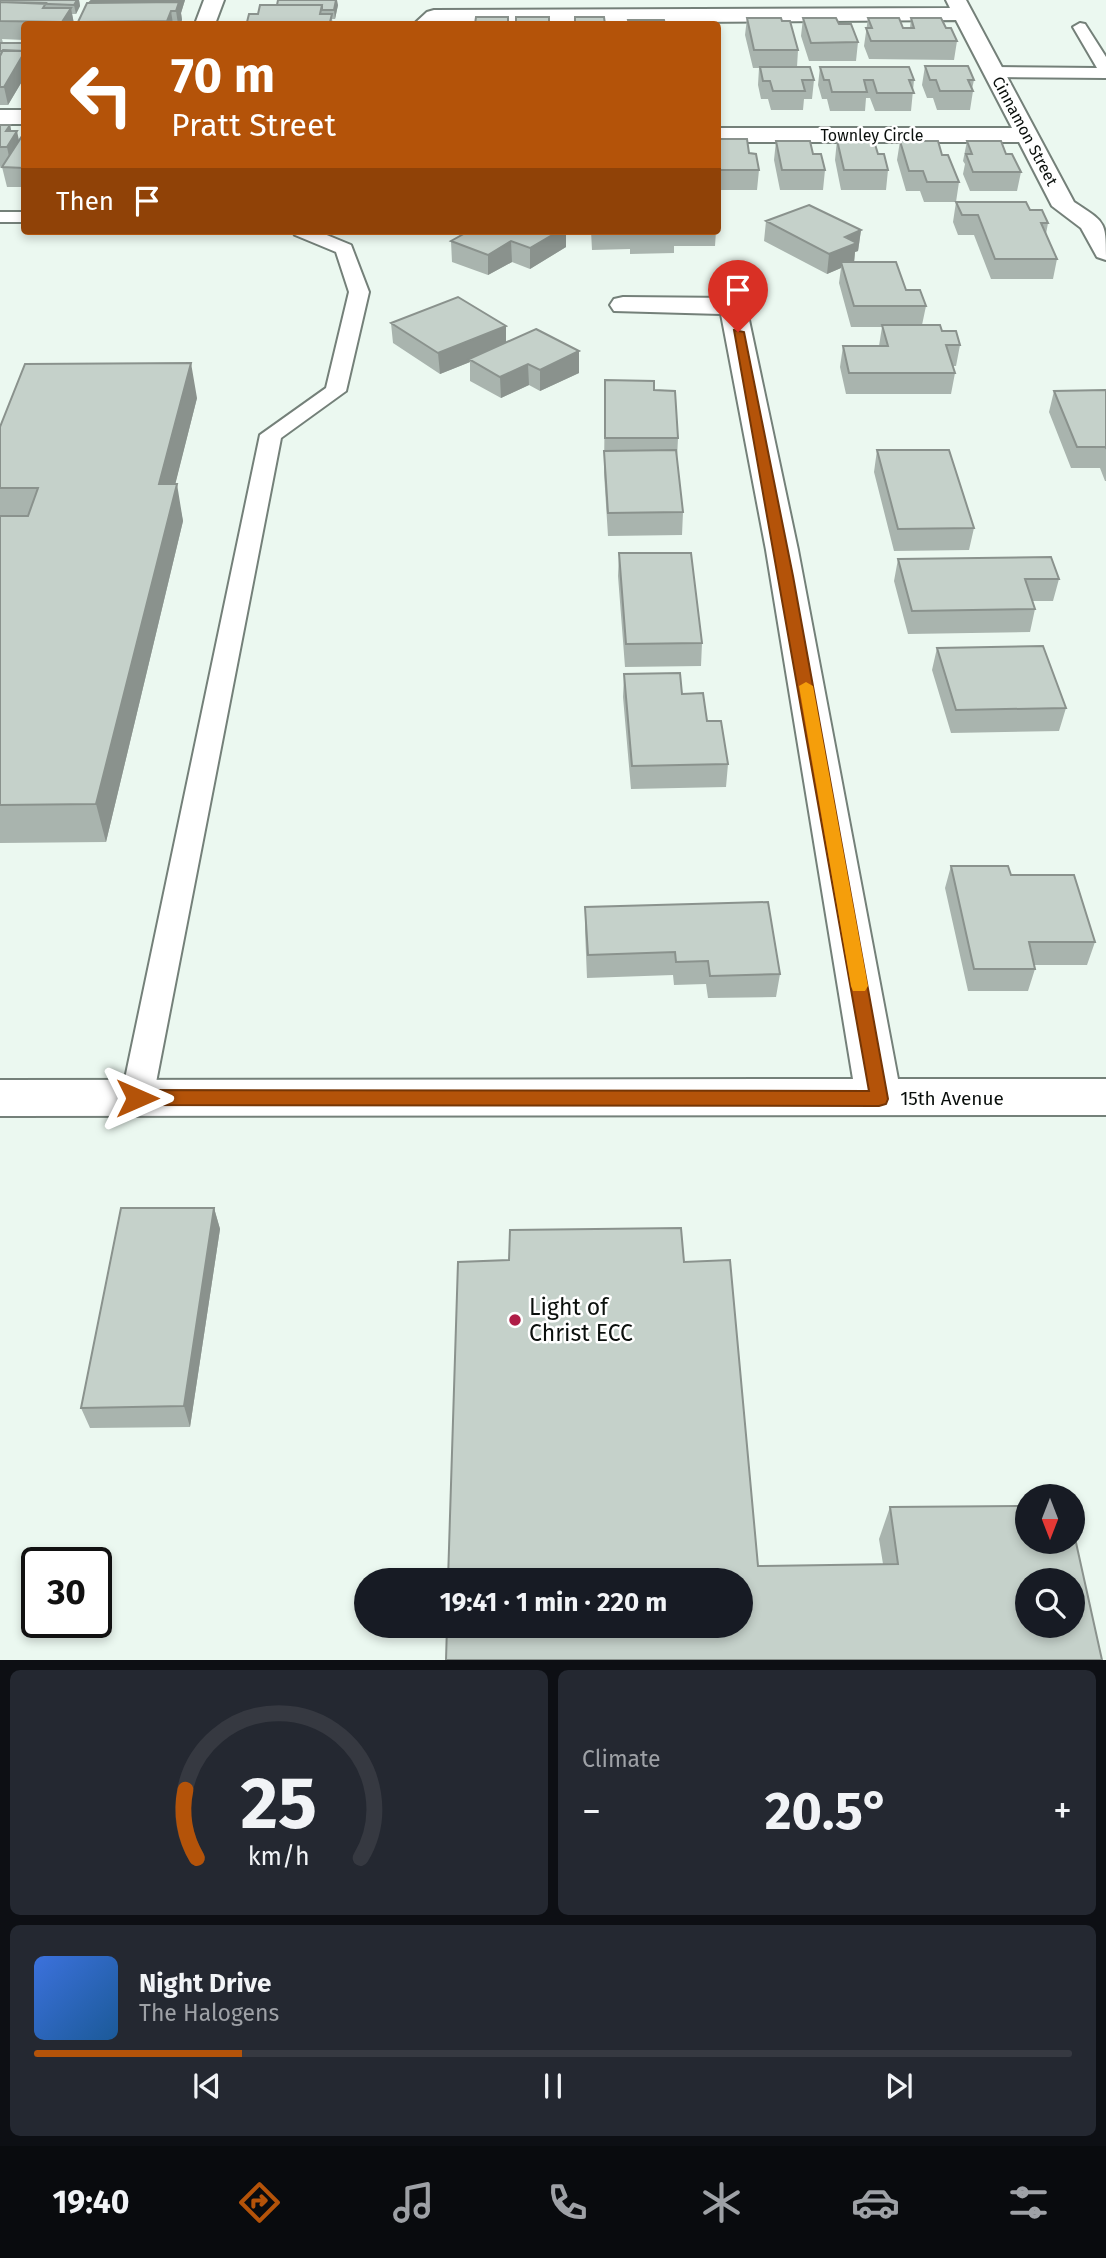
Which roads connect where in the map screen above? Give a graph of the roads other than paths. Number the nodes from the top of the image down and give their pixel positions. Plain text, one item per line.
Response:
1 (214, 0) edge
2 (959, 7) edge
3 (206, 21) edge
4 (428, 21) edge
5 (1080, 27) dead end
6 (1106, 71) edge
7 (993, 72) junction
8 (0, 117) edge
9 (21, 117) edge
10 (721, 135) edge
11 (1027, 135) junction
12 (1064, 206) junction
13 (1106, 206) edge
14 (0, 217) edge
15 (21, 217) edge
16 (311, 235) edge
17 (1106, 252) edge
18 (623, 305) dead end
19 (1106, 1097) edge
20 (0, 1098) edge
21 (137, 1098) junction
22 (879, 1099) junction

1 - 3 street
2 - 4 street
2 - 7 street, Cinnamon Street
5 - 6 lane
6 - 7 lane
7 - 11 street, Cinnamon Street
8 - 9 street
10 - 11 street, Townley Circle
11 - 12 street, Cinnamon Street
12 - 13 street
12 - 17 street, Cinnamon Street
14 - 15 lane
16 - 21 lane
18 - 22 street
19 - 22 street, 15th Avenue
20 - 21 street, 15th Avenue
21 - 22 street, 15th Avenue

